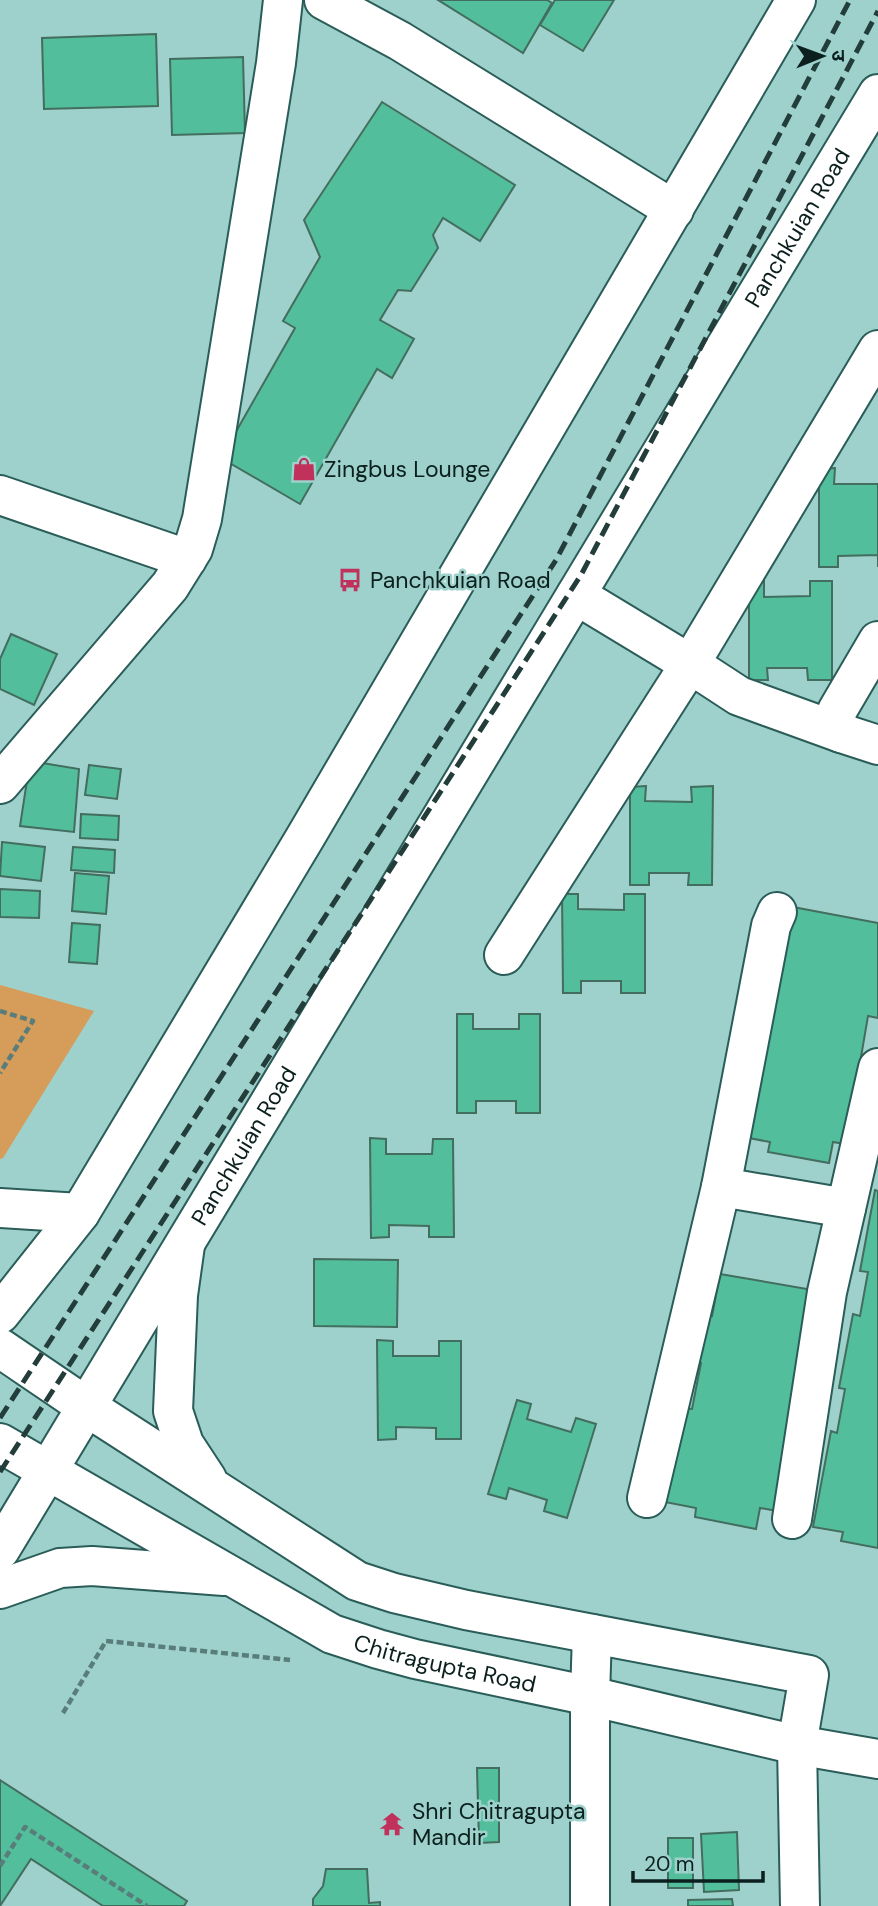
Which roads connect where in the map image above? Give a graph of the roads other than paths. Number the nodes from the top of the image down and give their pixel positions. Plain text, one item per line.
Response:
1 (283, 0) edge
2 (324, 0) edge
3 (796, 0) edge
4 (878, 94) edge
5 (674, 210) junction
6 (878, 349) edge
7 (0, 495) edge
8 (187, 559) junction
9 (576, 596) junction
10 (878, 642) edge
11 (690, 664) junction
12 (841, 733) junction
13 (878, 745) edge
14 (0, 784) edge
15 (777, 912) dead end
16 (504, 955) dead end
17 (878, 1068) edge
18 (868, 1161) edge
19 (721, 1187) junction
20 (0, 1208) edge
21 (846, 1208) junction
22 (80, 1213) junction
23 (185, 1245) junction
24 (0, 1314) edge
25 (0, 1348) edge
26 (87, 1407) junction
27 (0, 1443) edge
28 (49, 1471) junction
29 (212, 1487) junction
30 (647, 1498) dead end
31 (792, 1519) dead end
32 (0, 1550) edge
33 (233, 1577) junction
34 (0, 1589) edge
35 (592, 1634) junction
36 (590, 1696) junction
37 (797, 1745) junction
38 (878, 1759) edge
39 (590, 1906) edge
40 (800, 1906) edge

1 - 8 street
2 - 5 street
3 - 5 street
4 - 9 street, Panchkuian Road
5 - 22 street
6 - 11 street
7 - 8 street
8 - 14 street
9 - 11 street
9 - 23 street, Panchkuian Road
10 - 12 street
11 - 12 street
11 - 16 street
12 - 13 street
15 - 19 street
17 - 18 street
18 - 21 street
19 - 21 street
19 - 30 street
20 - 22 street
21 - 31 street
22 - 24 street
23 - 26 street, Panchkuian Road
23 - 29 street
25 - 26 street
26 - 28 street, Panchkuian Road
26 - 29 street
27 - 28 street, Chitragupta Road
28 - 32 street, Panchkuian Road
28 - 33 street, Chitragupta Road
29 - 35 street
33 - 34 street
33 - 36 street, Chitragupta Road
35 - 36 street
35 - 37 street
36 - 37 street, Chitragupta Road
36 - 39 street
37 - 38 street, Chitragupta Road
37 - 40 street

